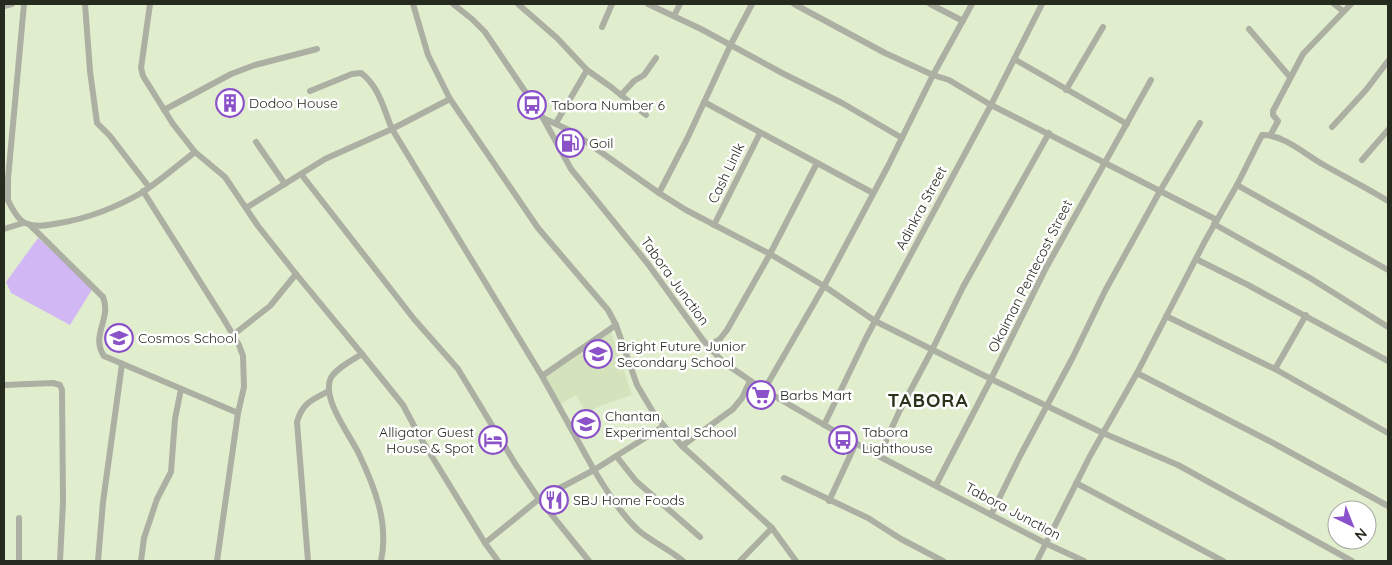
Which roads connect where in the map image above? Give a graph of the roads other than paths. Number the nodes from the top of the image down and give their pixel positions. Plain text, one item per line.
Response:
1 (12, 4) edge
2 (24, 4) edge
3 (85, 4) edge
4 (150, 4) edge
5 (414, 4) edge
6 (454, 4) edge
7 (518, 4) edge
8 (612, 4) edge
9 (648, 4) edge
10 (680, 4) edge
11 (752, 4) edge
12 (794, 4) edge
13 (930, 4) edge
14 (972, 4) edge
15 (1042, 4) edge
16 (1334, 4) edge
17 (1351, 4) edge
18 (4, 6) edge
19 (1343, 11) junction
20 (674, 16) junction
21 (963, 21) junction
22 (602, 27) dead end
23 (1103, 27) dead end
24 (1249, 29) dead end
25 (731, 44) junction
26 (317, 49) dead end
27 (656, 58) dead end
28 (1014, 59) junction
29 (1388, 62) edge
30 (587, 70) junction
31 (933, 76) junction
32 (1290, 77) junction
33 (1151, 80) dead end
34 (1066, 90) junction
35 (310, 91) dead end
36 (621, 96) junction
37 (450, 99) junction
38 (704, 102) junction
39 (991, 104) junction
40 (164, 110) junction
41 (646, 115) dead end
42 (544, 118) junction
43 (556, 123) junction
44 (1200, 123) dead end
45 (1126, 124) junction
46 (1332, 127) dead end
47 (392, 129) junction
48 (1388, 130) edge
49 (760, 133) junction
50 (1272, 133) junction
51 (1048, 134) junction
52 (902, 138) junction
53 (256, 142) dead end
54 (195, 152) junction
55 (1362, 160) dead end
56 (817, 163) junction
57 (1105, 163) junction
58 (301, 174) junction
59 (285, 184) junction
60 (1237, 185) junction
61 (149, 187) junction
62 (143, 191) junction
63 (1160, 191) junction
64 (4, 192) edge
65 (659, 193) junction
66 (873, 193) junction
67 (1388, 200) edge
68 (8, 203) junction
69 (246, 208) junction
70 (1216, 222) junction
71 (26, 224) junction
72 (714, 225) junction
73 (4, 230) edge
74 (770, 254) junction
75 (1196, 259) junction
76 (1388, 270) edge
77 (296, 274) junction
78 (824, 286) junction
79 (1306, 315) junction
80 (1166, 316) junction
81 (876, 321) junction
82 (616, 326) junction
83 (1388, 327) edge
84 (232, 335) junction
85 (708, 346) junction
86 (932, 350) junction
87 (362, 354) junction
88 (1388, 361) edge
89 (122, 364) junction
90 (1275, 370) junction
91 (1137, 374) junction
92 (542, 376) junction
93 (991, 379) junction
94 (750, 381) junction
95 (4, 385) edge
96 (181, 389) junction
97 (764, 390) junction
98 (330, 391) junction
99 (1047, 406) junction
100 (238, 413) junction
101 (824, 425) junction
102 (664, 426) junction
103 (1102, 433) junction
104 (1388, 433) edge
105 (856, 443) junction
106 (682, 446) junction
107 (878, 456) junction
108 (616, 457) junction
109 (594, 470) junction
110 (784, 478) dead end
111 (1076, 482) junction
112 (936, 485) junction
113 (539, 499) junction
114 (829, 501) junction
115 (1388, 506) edge
116 (991, 515) junction
117 (19, 518) dead end
118 (772, 528) junction
119 (700, 536) dead end
120 (485, 543) junction
121 (1046, 543) junction
122 (19, 561) edge
123 (60, 561) edge
124 (98, 561) edge
125 (142, 561) edge
126 (217, 561) edge
127 (308, 561) edge
128 (380, 561) edge
129 (498, 561) edge
130 (590, 561) edge
131 (682, 561) edge
132 (740, 561) edge
133 (796, 561) edge
134 (943, 561) edge
135 (1037, 561) edge
136 (1084, 561) edge
137 (1223, 561) edge
138 (1352, 561) edge

1 - 18 street
2 - 68 street
3 - 61 street
4 - 40 street
5 - 37 street
6 - 42 street, Tabora Junction
7 - 30 street
8 - 22 street
9 - 20 street
10 - 20 street
11 - 25 street
12 - 31 street
13 - 21 street
14 - 21 street
15 - 28 street, Adinkra Street
16 - 19 street
17 - 19 street
19 - 32 street
20 - 25 street
21 - 31 street
23 - 34 street
24 - 32 street
25 - 38 street
25 - 52 street
26 - 40 street
27 - 36 street
28 - 34 street
28 - 39 street, Adinkra Street
29 - 46 street
30 - 36 street
30 - 43 street
31 - 39 street
31 - 52 street
32 - 50 street
33 - 45 street, Okaiman Pentecost Street
34 - 45 street
35 - 47 street
36 - 41 street
37 - 47 street
37 - 82 street
38 - 49 street
38 - 65 street
39 - 51 street
39 - 81 street, Adinkra Street
40 - 54 street
42 - 43 street
42 - 85 street, Tabora Junction
43 - 65 street
44 - 63 street
45 - 57 street, Okaiman Pentecost Street
47 - 58 street
47 - 92 street
48 - 55 street
49 - 56 street
49 - 72 street, Cash Linlk
50 - 60 street
50 - 67 street
51 - 57 street
51 - 86 street
52 - 66 street
53 - 59 street
54 - 61 street
54 - 69 street
56 - 66 street
56 - 74 street
57 - 63 street
57 - 93 street, Okaiman Pentecost Street
58 - 59 street
58 - 113 street
59 - 69 street
60 - 70 street
60 - 76 street
61 - 62 street
62 - 71 street
62 - 84 street
63 - 70 street
63 - 99 street
64 - 68 street
65 - 72 street
66 - 78 street
68 - 71 street
69 - 77 street
70 - 75 street
70 - 83 street
71 - 73 street
71 - 89 street
72 - 74 street
74 - 78 street
74 - 85 street
75 - 79 street
75 - 80 street
77 - 84 street
77 - 87 street
78 - 81 street
78 - 97 street
79 - 88 street
79 - 90 street
80 - 90 street
80 - 91 street
81 - 86 street
81 - 101 street, Adinkra Street
82 - 92 street
82 - 102 street
84 - 100 street
85 - 94 street, Tabora Junction
86 - 93 street
86 - 107 street
87 - 98 street
87 - 120 street
89 - 96 street
89 - 124 street
90 - 104 street
91 - 103 street
91 - 115 street
92 - 109 street
93 - 99 street
93 - 112 street, Okaiman Pentecost Street
94 - 97 street, Tabora Junction
94 - 106 street
95 - 123 street
96 - 100 street
96 - 125 street
97 - 101 street, Tabora Junction
98 - 127 street
98 - 128 street
99 - 103 street
99 - 116 street
100 - 126 street
101 - 105 street, Tabora Junction
102 - 106 street
102 - 108 street
103 - 111 street
103 - 138 street
105 - 107 street, Tabora Junction
105 - 114 street
106 - 118 street
107 - 112 street, Tabora Junction
108 - 109 street
108 - 119 street
109 - 113 street
109 - 131 street
110 - 114 street
111 - 121 street
111 - 137 street
112 - 116 street, Tabora Junction
113 - 120 street
113 - 130 street
114 - 134 street
116 - 121 street, Tabora Junction
117 - 122 street
118 - 132 street
118 - 133 street
120 - 129 street
121 - 135 street
121 - 136 street, Tabora Junction

